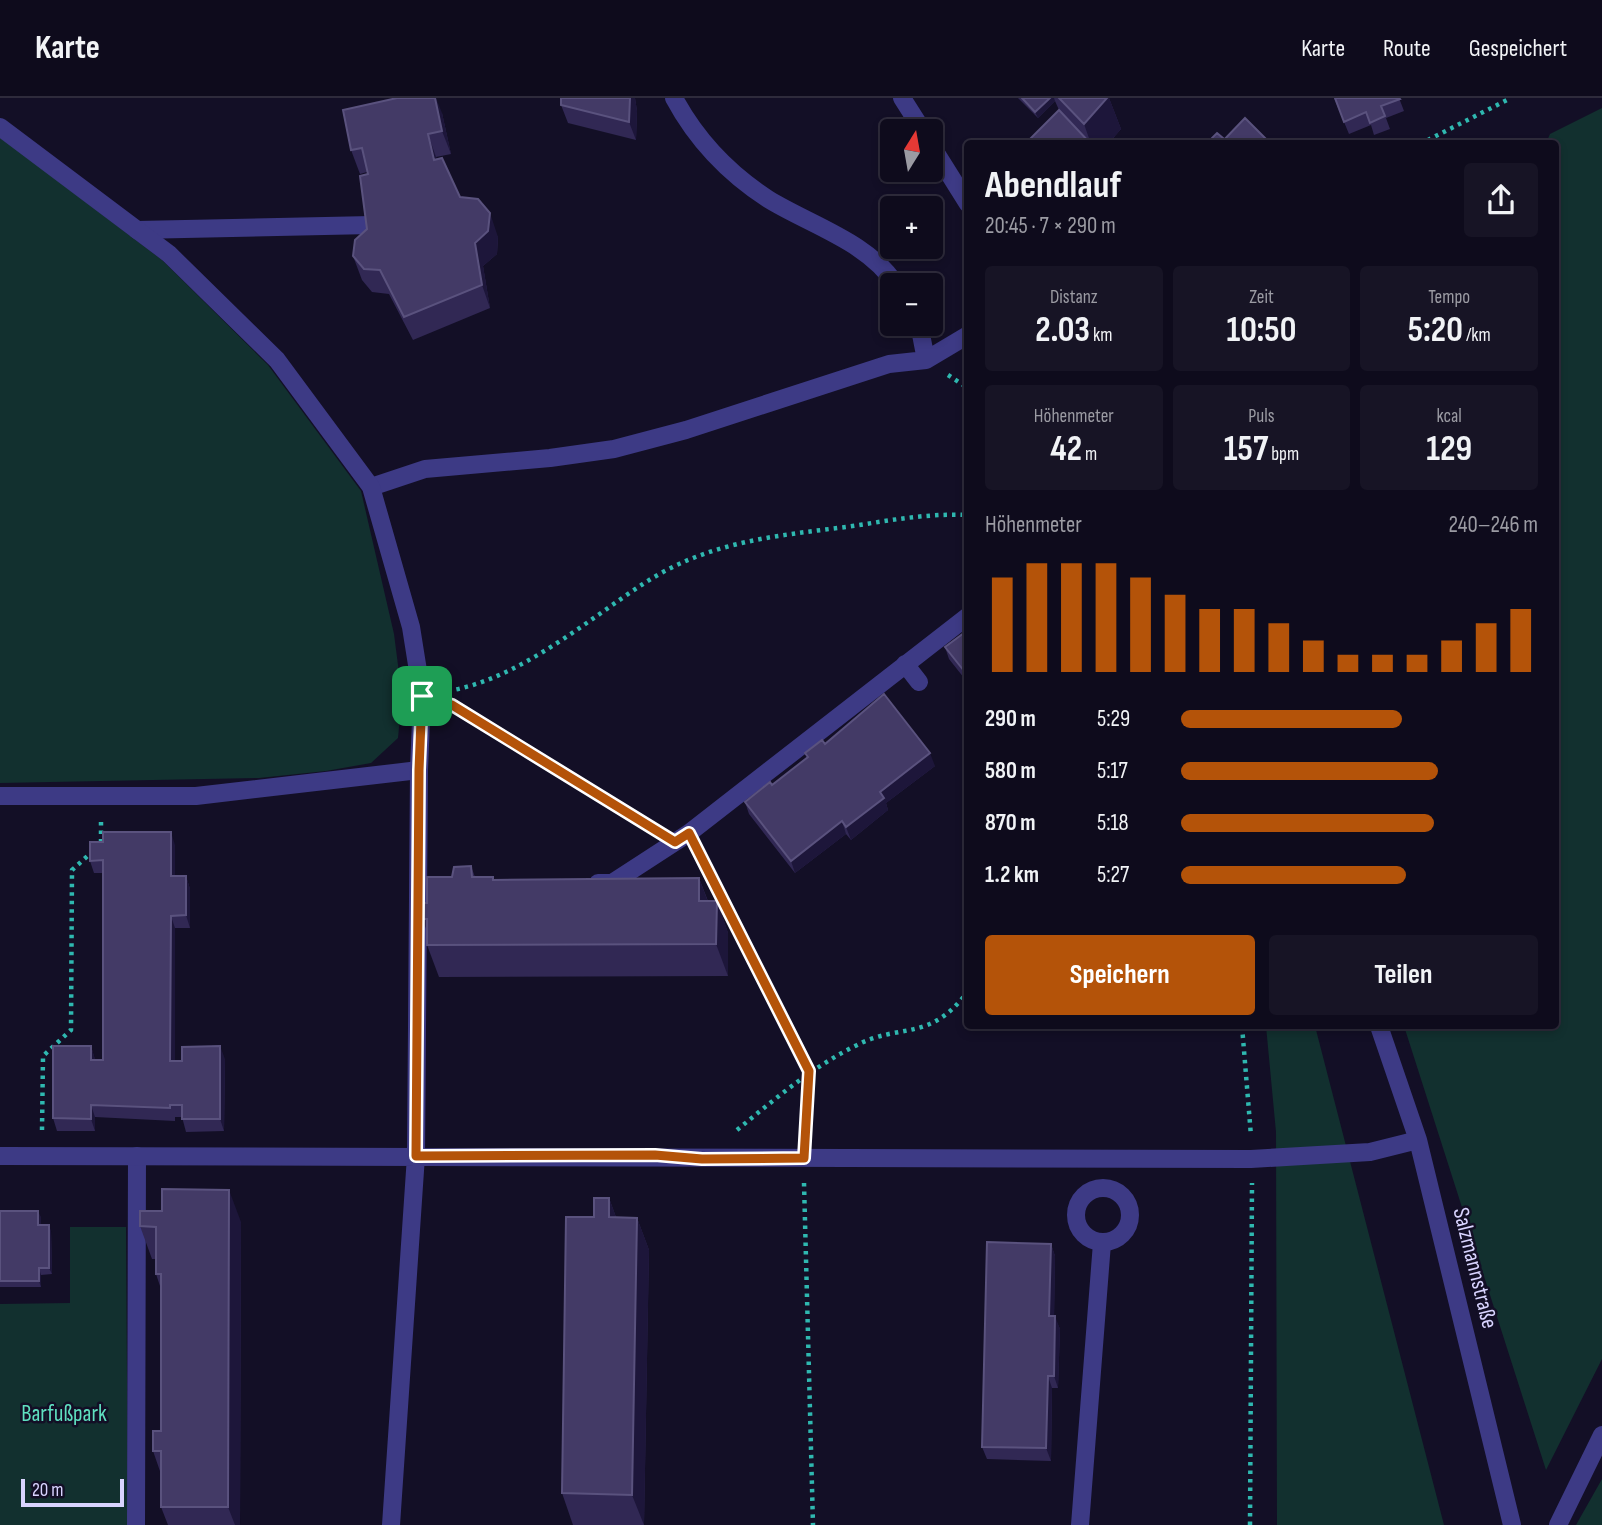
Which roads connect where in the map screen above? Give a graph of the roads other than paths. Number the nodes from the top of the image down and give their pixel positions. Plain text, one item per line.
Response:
1 (674, 98) edge
2 (902, 98) edge
3 (915, 119) edge
4 (0, 127) edge
5 (943, 164) edge
6 (964, 198) edge
7 (372, 225) edge
8 (137, 230) junction
9 (888, 273) edge
10 (921, 336) edge
11 (964, 337) edge
12 (926, 360) junction
13 (371, 487) junction
14 (964, 619) edge
15 (905, 664) junction
16 (919, 682) dead end
17 (419, 770) junction
18 (0, 796) edge
19 (584, 883) edge
20 (1380, 1029) edge
21 (1418, 1140) junction
22 (0, 1156) edge
23 (137, 1156) junction
24 (416, 1156) junction
25 (1105, 1159) junction
26 (1105, 1188) junction
27 (1102, 1242) junction
28 (1602, 1435) edge
29 (136, 1525) edge
30 (391, 1525) edge
31 (1080, 1525) edge
32 (1512, 1525) edge
33 (1558, 1525) edge

1 - 9 street
2 - 3 street
4 - 8 street
5 - 6 street
7 - 8 street
8 - 13 street
10 - 12 street
11 - 12 street
12 - 13 street
13 - 17 street
14 - 15 street
15 - 16 street
15 - 19 street
17 - 18 street
17 - 24 street
20 - 21 street, Salzmannstraße
21 - 25 street
21 - 32 street, Salzmannstraße
22 - 23 street
23 - 24 street
23 - 29 street
24 - 25 street
24 - 30 street
25 - 26 street
26 - 27 street
26 - 27 street
27 - 31 street
28 - 33 street

